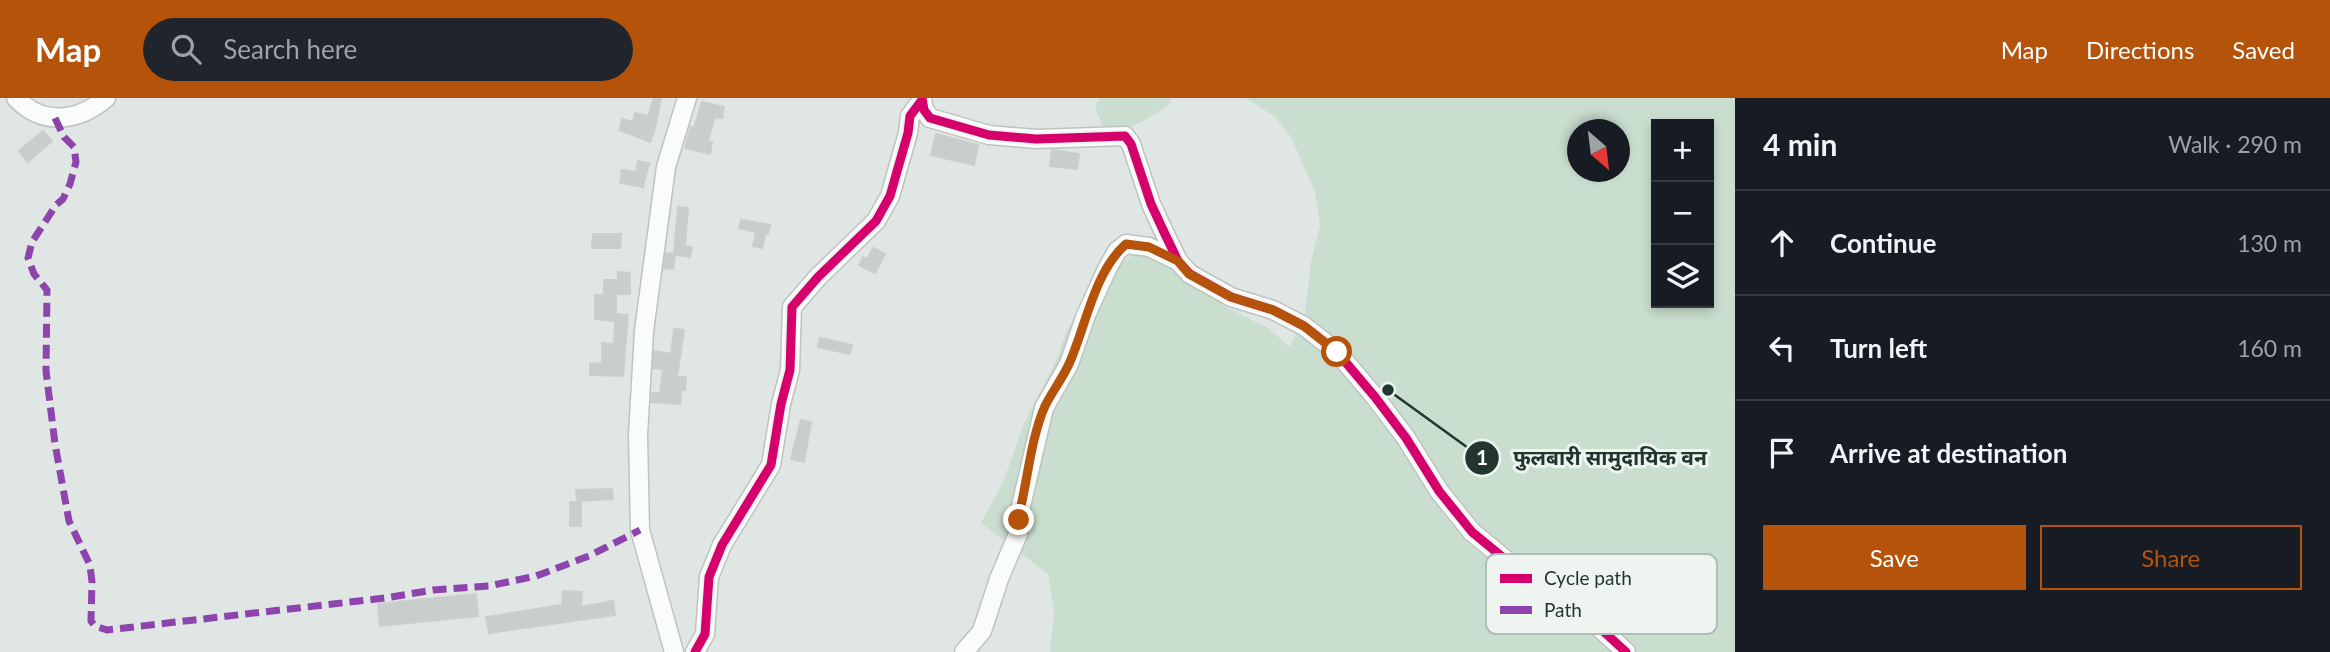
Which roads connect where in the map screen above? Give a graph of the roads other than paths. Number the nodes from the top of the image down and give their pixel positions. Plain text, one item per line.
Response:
1 (16, 98) edge
2 (106, 98) edge
3 (687, 98) edge
4 (922, 99) edge
5 (1178, 261) junction
6 (1499, 554) edge
7 (1606, 634) edge
8 (674, 652) edge
9 (695, 652) edge
10 (964, 652) edge
11 (1626, 652) edge

1 - 2 street
3 - 8 street
4 - 5 street
4 - 9 street
5 - 6 street
5 - 10 street
7 - 11 street

